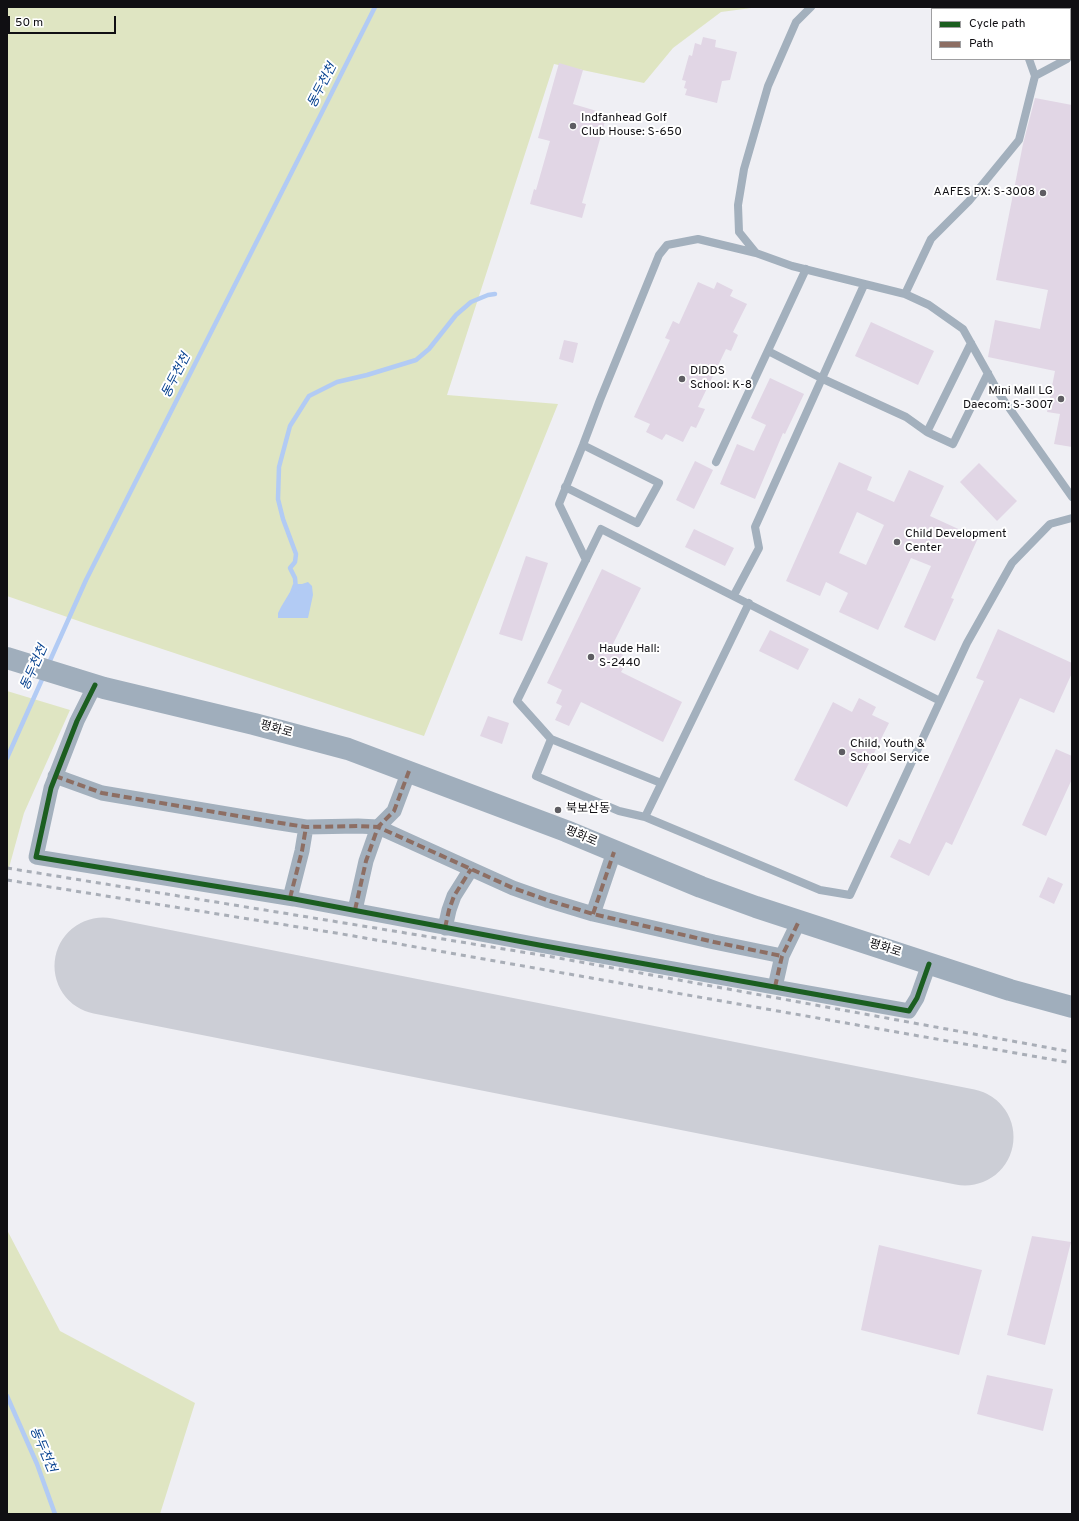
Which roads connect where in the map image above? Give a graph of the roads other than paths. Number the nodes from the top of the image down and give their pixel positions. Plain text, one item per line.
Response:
1 (811, 7) edge
2 (1029, 60) edge
3 (1065, 60) edge
4 (1036, 76) junction
5 (756, 253) junction
6 (806, 269) junction
7 (864, 285) junction
8 (905, 294) junction
9 (971, 343) junction
10 (768, 351) junction
11 (988, 373) junction
12 (823, 378) junction
13 (927, 432) junction
14 (583, 445) junction
15 (716, 462) dead end
16 (565, 488) junction
17 (1072, 497) edge
18 (1072, 518) edge
19 (586, 560) junction
20 (734, 595) junction
21 (749, 603) junction
22 (7, 658) edge
23 (90, 684) junction
24 (940, 701) junction
25 (551, 739) junction
26 (409, 771) junction
27 (56, 776) junction
28 (661, 783) junction
29 (645, 817) junction
30 (306, 827) junction
31 (378, 828) junction
32 (614, 852) junction
33 (472, 869) junction
34 (290, 898) junction
35 (355, 910) junction
36 (593, 914) junction
37 (799, 921) junction
38 (445, 928) junction
39 (782, 956) junction
40 (929, 964) junction
41 (775, 987) junction
42 (1072, 1007) edge

1 - 5 lane
2 - 4 lane
3 - 4 lane
4 - 8 lane
5 - 6 lane
5 - 14 lane
6 - 7 lane
6 - 10 lane
7 - 8 lane
7 - 12 lane
8 - 9 lane
9 - 11 lane
9 - 13 lane
10 - 12 lane
10 - 15 lane
11 - 13 lane
11 - 17 lane
12 - 13 lane
12 - 20 lane
14 - 16 lane
14 - 16 lane
16 - 19 lane
18 - 24 lane
19 - 20 lane
19 - 25 lane
20 - 21 lane
21 - 24 lane
21 - 28 lane
22 - 23 main road, 평화로
23 - 26 main road, 평화로
23 - 27 street
24 - 29 lane
25 - 28 lane
25 - 29 lane
26 - 31 street
26 - 32 main road, 평화로
27 - 30 street
27 - 34 street
28 - 29 lane
30 - 31 street
30 - 34 street
31 - 33 street
31 - 35 street
32 - 36 street
32 - 37 main road, 평화로
33 - 36 street
33 - 38 street
34 - 35 street
35 - 38 street
36 - 39 street
37 - 39 street
37 - 40 main road, 평화로
38 - 41 street
39 - 41 street
40 - 41 street
40 - 42 main road, 평화로

